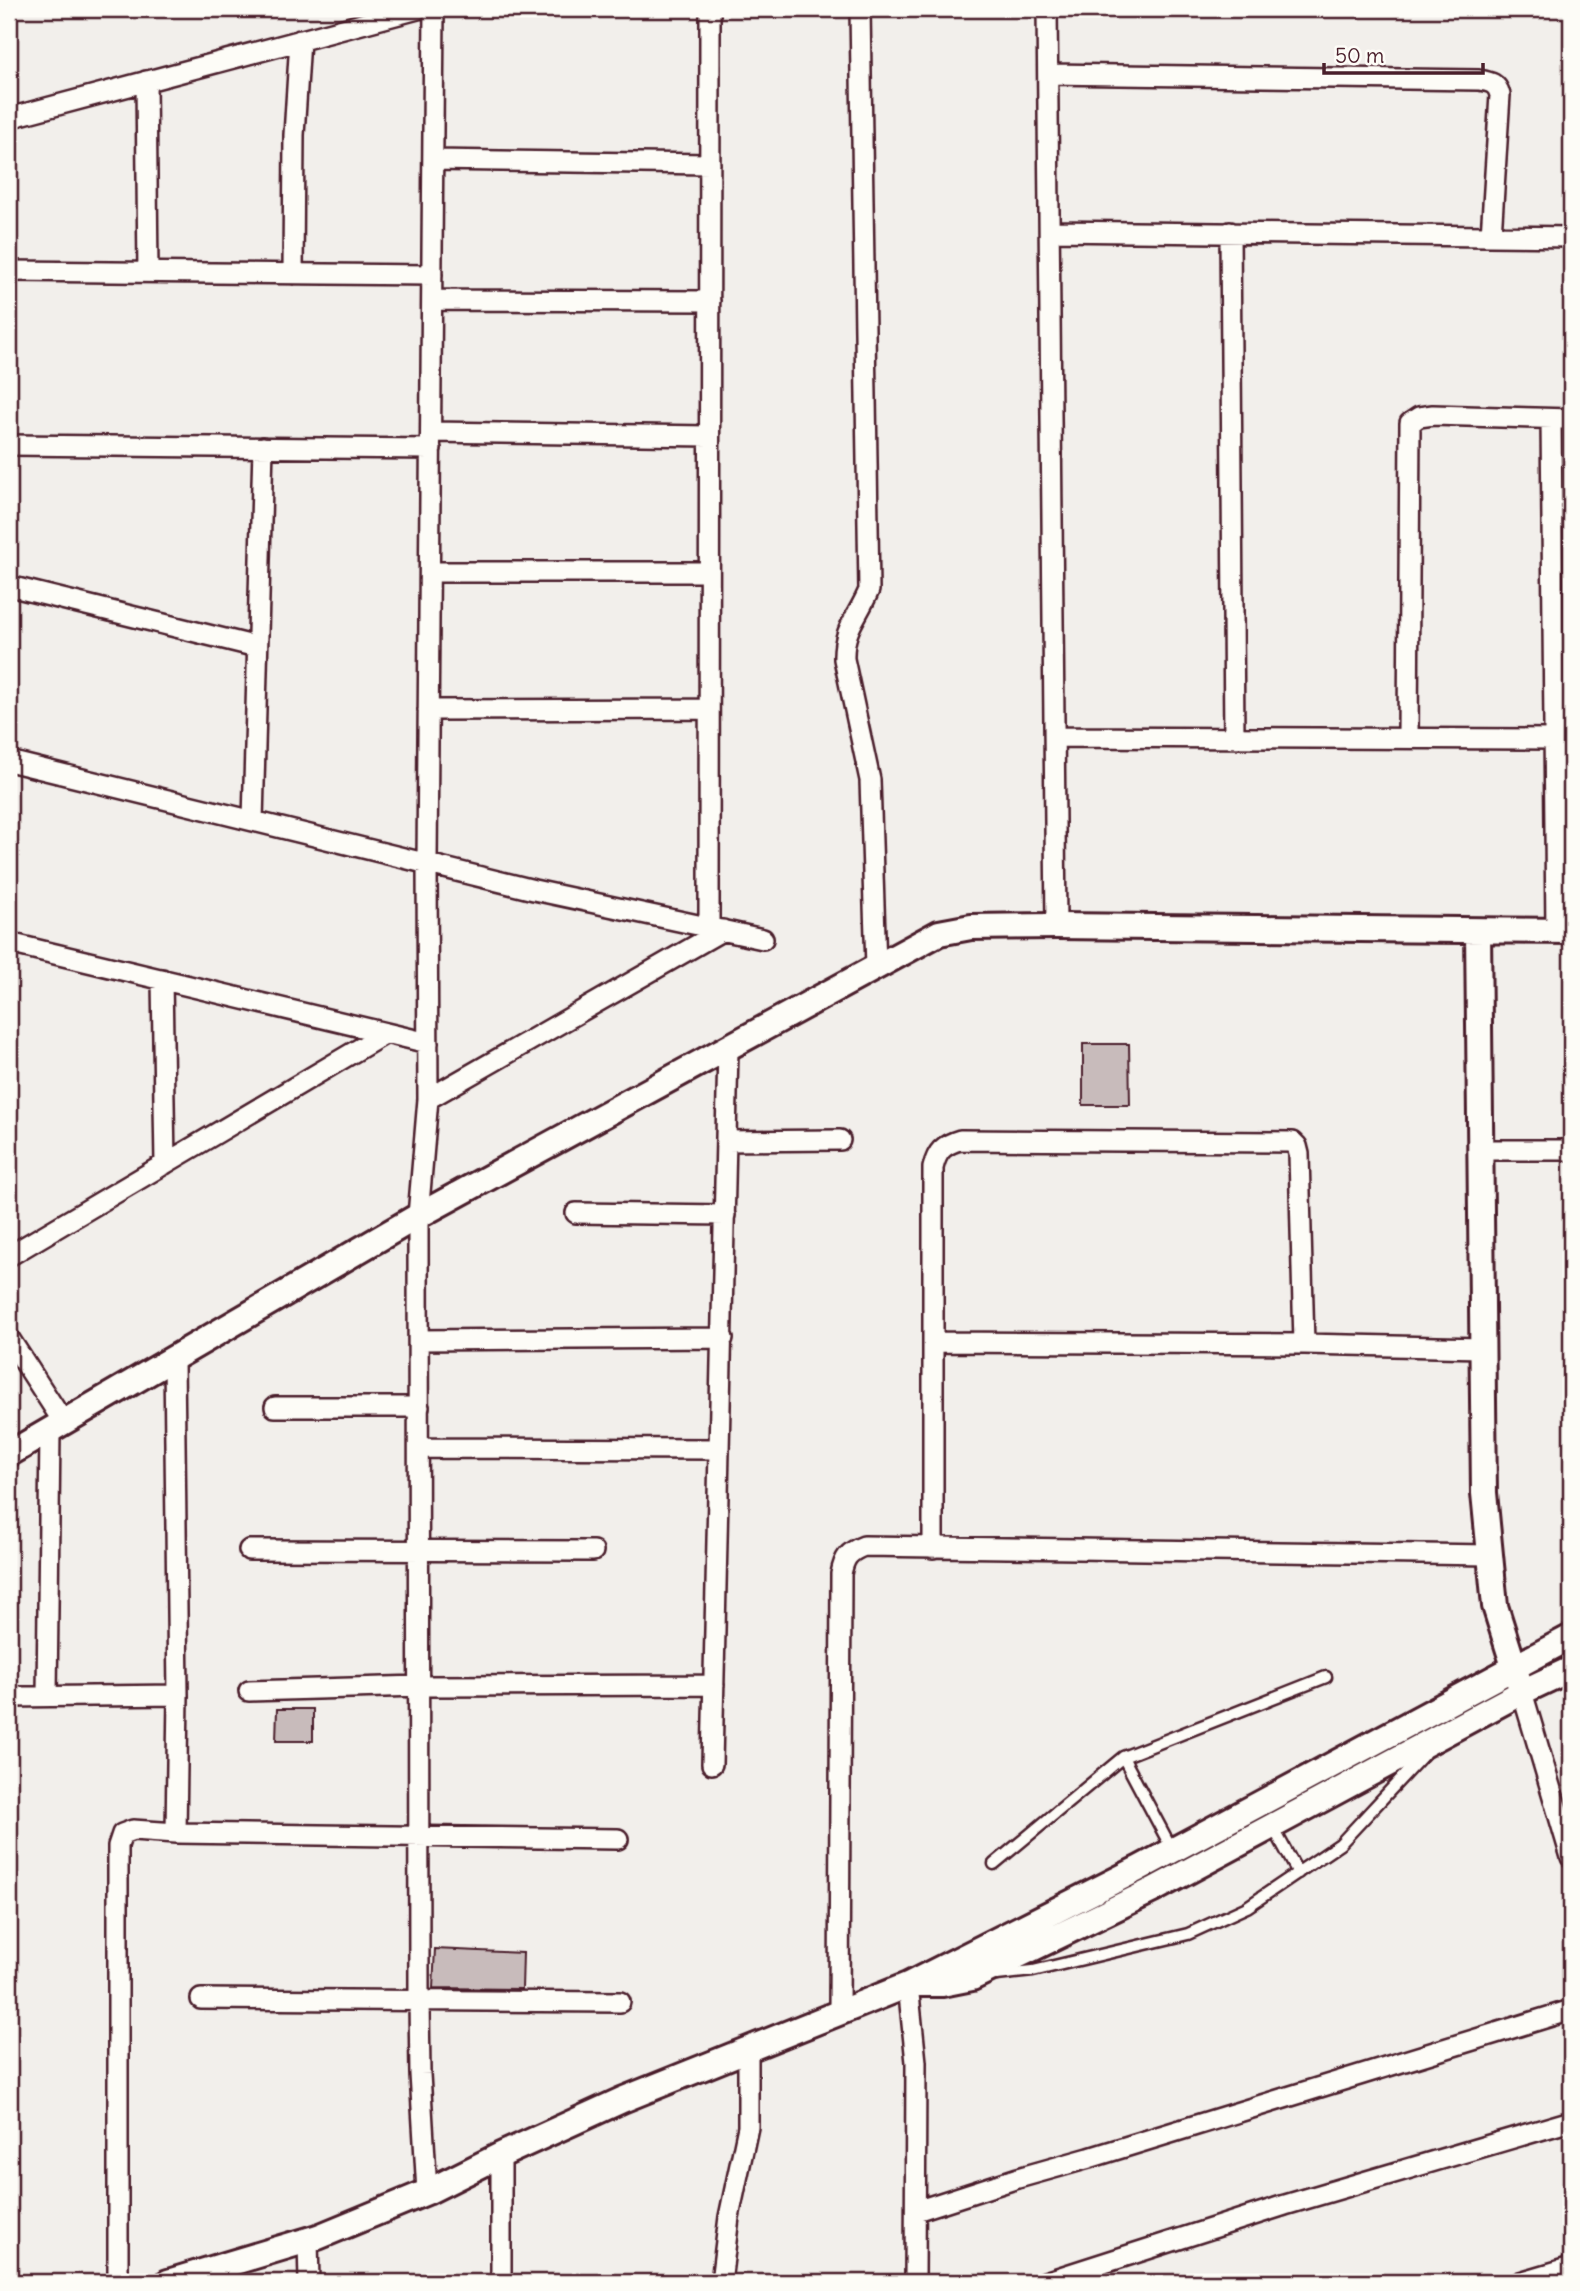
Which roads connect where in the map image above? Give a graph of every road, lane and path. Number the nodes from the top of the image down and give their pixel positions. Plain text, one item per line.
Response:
1 (418, 9) edge
2 (435, 9) edge
3 (710, 9) edge
4 (860, 9) edge
5 (1047, 9) edge
6 (300, 40) junction
7 (1048, 74) junction
8 (146, 81) junction
9 (9, 118) edge
10 (433, 160) junction
11 (710, 164) junction
12 (1050, 231) junction
13 (1230, 232) junction
14 (1491, 236) junction
15 (1571, 237) edge
16 (9, 271) edge
17 (148, 272) junction
18 (293, 274) junction
19 (432, 275) junction
20 (432, 300) junction
21 (710, 301) junction
22 (1561, 419) edge
23 (709, 436) junction
24 (431, 440) junction
25 (9, 445) edge
26 (263, 447) junction
27 (1562, 568) edge
28 (430, 572) junction
29 (709, 572) junction
30 (9, 586) edge
31 (257, 647) junction
32 (709, 709) junction
33 (428, 710) junction
34 (1055, 737) junction
35 (1234, 738) junction
36 (1408, 738) junction
37 (1554, 739) junction
38 (9, 761) edge
39 (253, 821) junction
40 (427, 863) junction
41 (1056, 926) junction
42 (716, 929) junction
43 (1478, 931) junction
44 (1564, 931) edge
45 (763, 939) dead end
46 (9, 943) edge
47 (876, 967) junction
48 (162, 979) junction
49 (386, 1033) junction
50 (428, 1043) junction
51 (728, 1049) junction
52 (428, 1099) junction
53 (839, 1140) dead end
54 (726, 1141) junction
55 (1480, 1150) junction
56 (1571, 1150) edge
57 (165, 1164) junction
58 (576, 1213) dead end
59 (725, 1215) junction
60 (418, 1216) junction
61 (9, 1256) edge
62 (723, 1339) junction
63 (419, 1340) junction
64 (934, 1342) junction
65 (1304, 1344) junction
66 (1482, 1348) junction
67 (12, 1351) edge
68 (174, 1360) junction
69 (275, 1407) dead end
70 (419, 1407) junction
71 (57, 1427) junction
72 (419, 1448) junction
73 (719, 1449) junction
74 (9, 1454) edge
75 (933, 1548) junction
76 (249, 1550) dead end
77 (419, 1550) junction
78 (593, 1551) dead end
79 (1490, 1555) junction
80 (1571, 1637) edge
81 (1514, 1667) junction
82 (1571, 1670) edge
83 (1326, 1676) dead end
84 (714, 1685) junction
85 (419, 1686) junction
86 (249, 1690) dead end
87 (1522, 1692) junction
88 (178, 1695) junction
89 (47, 1696) junction
90 (9, 1697) edge
91 (1438, 1737) junction
92 (1123, 1758) junction
93 (712, 1765) dead end
94 (1272, 1826) junction
95 (176, 1833) junction
96 (419, 1836) junction
97 (618, 1839) dead end
98 (1173, 1850) junction
99 (1571, 1857) edge
100 (994, 1864) dead end
101 (1298, 1872) junction
102 (1184, 1874) junction
103 (972, 1978) junction
104 (908, 1985) junction
105 (201, 1999) dead end
106 (419, 2000) junction
107 (620, 2001) dead end
108 (1571, 2010) edge
109 (839, 2014) junction
110 (748, 2050) junction
111 (1571, 2120) edge
112 (501, 2155) junction
113 (427, 2192) junction
114 (916, 2211) junction
115 (308, 2240) junction
116 (1571, 2267) edge
117 (118, 2282) edge
118 (168, 2282) edge
119 (309, 2282) edge
120 (501, 2282) edge
121 (721, 2282) edge
122 (915, 2282) edge
123 (1045, 2282) edge
124 (1520, 2282) edge

1 - 6 street
2 - 10 street
3 - 11 street
4 - 47 street
5 - 7 street
6 - 8 street
6 - 18 street
7 - 12 street
7 - 14 street
8 - 9 street
8 - 17 street
10 - 11 street
10 - 19 street
11 - 21 street
12 - 13 street
12 - 34 street
13 - 14 street
13 - 35 street
14 - 15 street
16 - 17 street
17 - 18 street
18 - 19 street
19 - 20 street
20 - 21 street
20 - 24 street
21 - 23 street
22 - 27 street
22 - 36 street
23 - 24 street
23 - 29 street
24 - 26 street
24 - 28 street
25 - 26 street
26 - 31 street
27 - 37 street
28 - 29 street
28 - 33 street
29 - 32 street
30 - 31 street
31 - 39 street
32 - 33 street
32 - 42 street
33 - 40 street
34 - 35 street
34 - 41 street
35 - 36 street
36 - 37 street
37 - 44 street
38 - 39 street
39 - 40 street
40 - 42 street
40 - 50 street
41 - 43 street
41 - 47 street
42 - 45 street
42 - 52 street
43 - 44 street
43 - 55 street
46 - 48 street
47 - 51 street
48 - 49 street
48 - 57 street
49 - 50 street
49 - 57 street
50 - 52 street
51 - 54 street
51 - 60 street
52 - 60 street
53 - 54 street
54 - 59 street
55 - 56 street
55 - 66 street
57 - 61 street
58 - 59 street
59 - 62 street
60 - 63 street
60 - 68 street
62 - 63 street
62 - 73 street
63 - 70 street
64 - 65 street
64 - 65 street
64 - 75 street
65 - 66 street
66 - 79 street
67 - 71 street
68 - 71 street
68 - 88 street
69 - 70 street
70 - 72 street
71 - 74 street
71 - 89 street
72 - 73 street
72 - 77 street
73 - 84 street
75 - 79 street
75 - 109 street
76 - 77 street
77 - 78 street
77 - 85 street
79 - 81 street
80 - 81 street
81 - 87 street
81 - 98 street
82 - 87 street
83 - 92 lane
84 - 85 street
84 - 93 street
85 - 86 street
85 - 96 street
87 - 91 street
87 - 99 street
88 - 89 street
88 - 95 street
89 - 90 street
91 - 94 street
91 - 101 lane
92 - 98 lane
92 - 100 lane
94 - 101 lane
94 - 102 street
95 - 96 street
95 - 117 street
96 - 97 street
96 - 106 street
98 - 102 lane
98 - 104 street
101 - 103 lane
102 - 103 street
103 - 104 street
104 - 109 street
104 - 114 street
105 - 106 street
106 - 107 street
106 - 113 street
108 - 114 street
109 - 110 street
110 - 112 street
110 - 121 street
111 - 123 street
112 - 113 street
112 - 120 street
113 - 115 street
114 - 122 street
115 - 118 street
115 - 119 street
116 - 124 street

